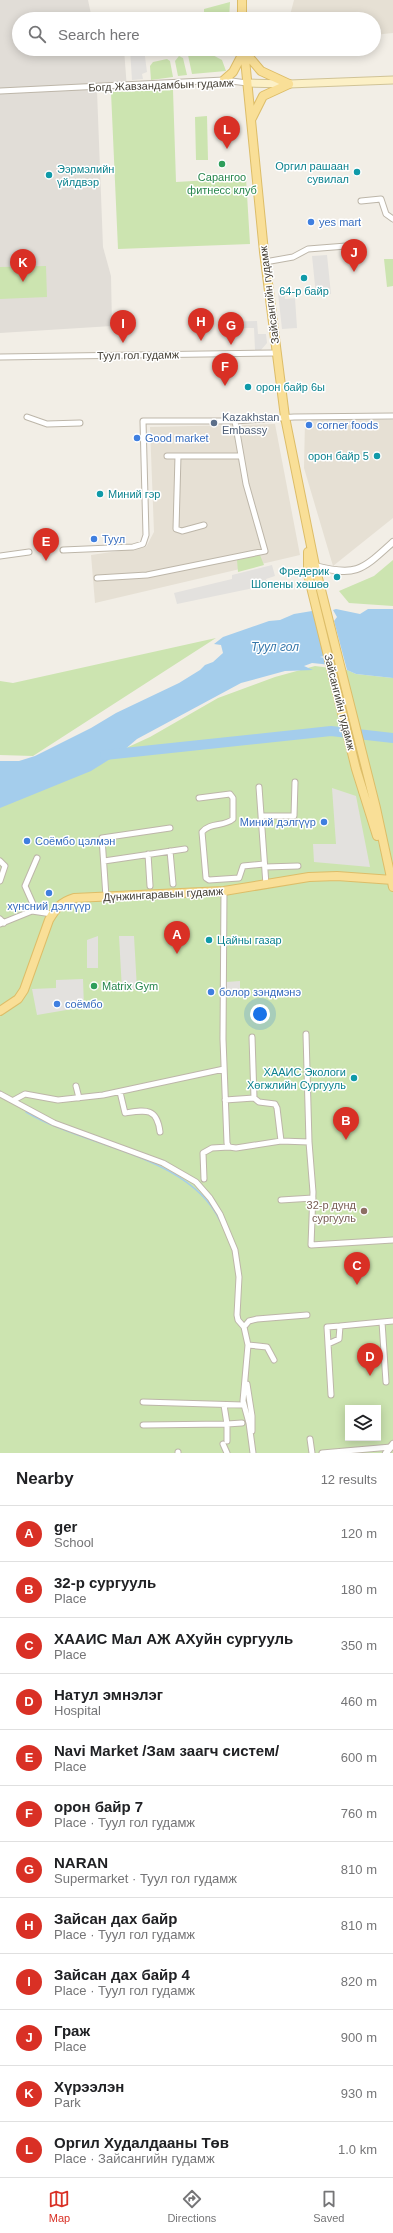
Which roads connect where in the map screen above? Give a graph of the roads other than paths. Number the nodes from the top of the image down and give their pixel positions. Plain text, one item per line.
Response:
1 (242, 0) edge
2 (242, 12) edge
3 (241, 56) edge
4 (245, 56) edge
5 (249, 56) edge
6 (224, 80) junction
7 (393, 80) edge
8 (247, 83) junction
9 (289, 84) junction
10 (0, 91) edge
11 (251, 121) junction
12 (361, 201) dead end
13 (393, 219) edge
14 (359, 245) dead end
15 (265, 262) junction
16 (276, 353) junction
17 (0, 357) edge
18 (393, 416) edge
19 (27, 417) dead end
20 (285, 417) junction
21 (235, 421) junction
22 (80, 423) dead end
23 (167, 456) dead end
24 (178, 456) junction
25 (240, 456) junction
26 (204, 525) dead end
27 (309, 540) junction
28 (393, 542) edge
29 (63, 550) dead end
30 (29, 552) dead end
31 (0, 556) edge
32 (315, 566) junction
33 (97, 578) dead end
34 (295, 782) dead end
35 (259, 787) dead end
36 (199, 798) dead end
37 (261, 816) junction
38 (170, 828) dead end
39 (185, 849) dead end
40 (170, 851) junction
41 (148, 854) junction
42 (37, 858) dead end
43 (0, 861) edge
44 (104, 861) junction
45 (390, 863) edge
46 (265, 866) junction
47 (298, 866) dead end
48 (0, 881) edge
49 (392, 882) edge
50 (173, 884) dead end
51 (266, 885) junction
52 (150, 886) dead end
53 (224, 891) junction
54 (106, 897) junction
55 (32, 911) junction
56 (52, 914) junction
57 (0, 918) edge
58 (2, 924) edge
59 (0, 1011) edge
60 (306, 1034) dead end
61 (252, 1037) dead end
62 (224, 1069) junction
63 (76, 1086) dead end
64 (120, 1092) junction
65 (0, 1094) edge
66 (79, 1098) junction
67 (254, 1098) junction
68 (14, 1100) junction
69 (225, 1100) junction
70 (160, 1132) dead end
71 (281, 1141) junction
72 (308, 1142) junction
73 (229, 1146) junction
74 (204, 1179) dead end
75 (313, 1198) junction
76 (281, 1200) dead end
77 (393, 1240) edge
78 (307, 1315) dead end
79 (393, 1321) edge
80 (382, 1322) junction
81 (340, 1326) junction
82 (244, 1327) junction
83 (328, 1344) junction
84 (248, 1345) junction
85 (274, 1360) dead end
86 (246, 1380) junction
87 (386, 1382) dead end
88 (330, 1395) dead end
89 (143, 1402) dead end
90 (243, 1404) junction
91 (224, 1405) junction
92 (242, 1423) dead end
93 (227, 1424) junction
94 (143, 1425) dead end
95 (251, 1436) junction
96 (310, 1439) dead end
97 (392, 1446) edge
98 (227, 1453) edge
99 (253, 1453) edge
100 (312, 1453) edge
101 (322, 1453) edge
102 (386, 1453) edge

1 - 2 main road
3 - 6 main road
4 - 8 main road, Зайсангийн гудамж
5 - 9 main road
6 - 8 street, Богд Жавзандамбын гудамж
6 - 10 street, Богд Жавзандамбын гудамж
7 - 9 main road, Богд Жавзандамбын гудамж
8 - 9 main road, Богд Жавзандамбын гудамж
8 - 11 main road, Зайсангийн гудамж
9 - 11 main road
11 - 15 main road, Зайсангийн гудамж
12 - 13 street
14 - 15 street
15 - 16 main road, Зайсангийн гудамж
16 - 17 street, Туул гол гудамж
16 - 20 main road, Зайсангийн гудамж
18 - 20 street
19 - 22 street
20 - 21 street
20 - 27 main road, Зайсангийн гудамж
21 - 25 street
21 - 29 street
23 - 24 street
24 - 25 street
24 - 26 street
25 - 33 street
27 - 32 main road, Зайсангийн гудамж
27 - 45 main road, Зайсангийн гудамж
28 - 32 street
30 - 31 street
32 - 45 main road, Зайсангийн гудамж
34 - 37 street
35 - 37 street
36 - 46 street
37 - 46 street
38 - 44 street
39 - 40 street
40 - 41 street
40 - 50 street
41 - 44 street
41 - 52 street
42 - 55 street
43 - 48 street
44 - 54 street
45 - 49 main road, Зайсангийн гудамж
46 - 47 street
46 - 51 street
49 - 51 main road, Дүнжингаравын гудамж
51 - 53 main road, Дүнжингаравын гудамж
53 - 54 main road, Дүнжингаравын гудамж
53 - 62 street
54 - 56 main road, Дүнжингаравын гудамж
55 - 56 street
55 - 58 street
56 - 59 main road, Дүнжингаравын гудамж
57 - 58 street
60 - 72 street
61 - 67 street
62 - 64 street
62 - 69 street
63 - 66 street
64 - 66 street
64 - 70 street
65 - 68 street
66 - 68 street
67 - 69 street
67 - 71 street
68 - 82 street
69 - 73 street
71 - 72 street
71 - 73 street
72 - 75 street
73 - 74 street
75 - 76 street
75 - 77 street
78 - 82 street
79 - 80 street
80 - 81 street
80 - 87 street
81 - 83 street
81 - 83 street
82 - 84 street
83 - 88 street
84 - 85 street
84 - 86 street
86 - 90 street
86 - 95 street
89 - 91 street
90 - 91 street
90 - 95 street
91 - 93 street
92 - 93 street
93 - 94 street
93 - 98 street
95 - 99 street
96 - 100 street
97 - 101 street
97 - 102 street

